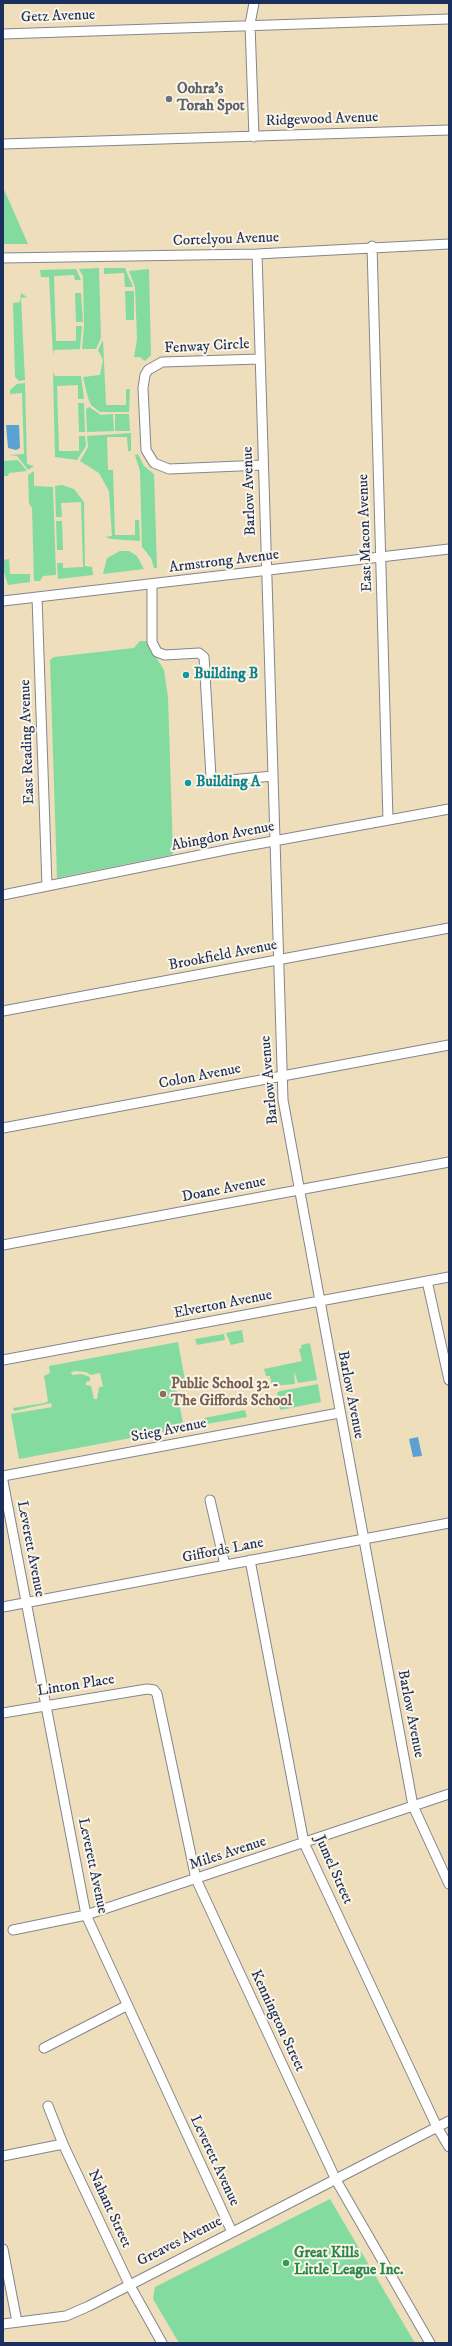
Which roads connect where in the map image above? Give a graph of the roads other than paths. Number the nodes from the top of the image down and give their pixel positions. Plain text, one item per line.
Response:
1 (254, 3) edge
2 (449, 19) edge
3 (250, 24) junction
4 (3, 34) edge
5 (449, 130) edge
6 (254, 136) junction
7 (3, 144) edge
8 (449, 244) edge
9 (372, 246) junction
10 (257, 254) junction
11 (3, 258) edge
12 (260, 359) junction
13 (263, 465) junction
14 (449, 549) edge
15 (381, 558) junction
16 (266, 571) junction
17 (152, 584) junction
18 (37, 597) junction
19 (3, 601) edge
20 (273, 776) junction
21 (449, 809) edge
22 (388, 820) junction
23 (275, 841) junction
24 (47, 886) junction
25 (3, 895) edge
26 (449, 928) edge
27 (278, 959) junction
28 (3, 1011) edge
29 (449, 1045) edge
30 (281, 1076) junction
31 (3, 1128) edge
32 (449, 1162) edge
33 (298, 1190) junction
34 (3, 1245) edge
35 (449, 1277) edge
36 (427, 1281) junction
37 (319, 1301) junction
38 (446, 1349) edge
39 (3, 1360) edge
40 (449, 1380) edge
41 (339, 1413) junction
42 (3, 1476) edge
43 (3, 1481) edge
44 (210, 1500) dead end
45 (449, 1523) edge
46 (363, 1539) junction
47 (250, 1560) junction
48 (225, 1565) junction
49 (26, 1603) junction
50 (3, 1607) edge
51 (154, 1690) joint
52 (45, 1705) junction
53 (3, 1713) edge
54 (449, 1794) edge
55 (413, 1806) junction
56 (304, 1843) junction
57 (196, 1879) junction
58 (449, 1884) edge
59 (86, 1915) junction
60 (13, 1930) dead end
61 (126, 2006) junction
62 (44, 2048) dead end
63 (48, 2106) dead end
64 (449, 2121) edge
65 (437, 2127) junction
66 (63, 2144) junction
67 (449, 2147) edge
68 (3, 2156) edge
69 (336, 2180) junction
70 (232, 2232) junction
71 (3, 2249) edge
72 (129, 2284) junction
73 (17, 2322) junction
74 (3, 2324) edge
75 (162, 2343) edge
76 (430, 2343) edge

1 - 3 street
2 - 3 street, Getz Avenue
3 - 4 street, Getz Avenue
3 - 6 street
5 - 6 street, Ridgewood Avenue
6 - 7 street, Ridgewood Avenue
8 - 9 street, Cortelyou Avenue
9 - 10 street, Cortelyou Avenue
9 - 15 street, East Macon Avenue
10 - 11 street, Cortelyou Avenue
10 - 12 street, Barlow Avenue
12 - 13 street, Barlow Avenue
12 - 13 street, Fenway Circle
13 - 16 street, Barlow Avenue
14 - 15 street, Armstrong Avenue
15 - 16 street, Armstrong Avenue
15 - 22 street, East Macon Avenue
16 - 17 street, Armstrong Avenue
16 - 20 street, Barlow Avenue
17 - 18 street, Armstrong Avenue
17 - 20 street
18 - 19 street, Armstrong Avenue
18 - 24 street, East Reading Avenue
20 - 23 street, Barlow Avenue
21 - 22 street, Abingdon Avenue
22 - 23 street, Abingdon Avenue
23 - 24 street, Abingdon Avenue
23 - 27 street, Barlow Avenue
24 - 25 street, Abingdon Avenue
26 - 27 street, Brookfield Avenue
27 - 28 street, Brookfield Avenue
27 - 30 street, Barlow Avenue
29 - 30 street, Colon Avenue
30 - 31 street, Colon Avenue
30 - 33 street, Barlow Avenue
32 - 33 street, Doane Avenue
33 - 34 street, Doane Avenue
33 - 37 street, Barlow Avenue
35 - 36 street, Elverton Avenue
36 - 37 street, Elverton Avenue
36 - 38 street
37 - 39 street, Elverton Avenue
37 - 41 street, Barlow Avenue
38 - 40 street
41 - 42 street, Stieg Avenue
41 - 46 street, Barlow Avenue
43 - 49 street, Leverett Avenue
44 - 48 street
45 - 46 street, Giffords Lane
46 - 47 street, Giffords Lane
46 - 55 street, Barlow Avenue
47 - 48 street, Giffords Lane
47 - 56 street, Jumel Street
48 - 49 street, Giffords Lane
49 - 50 street, Giffords Lane
49 - 52 street, Leverett Avenue
51 - 52 street, Linton Place
51 - 57 street, Kennington Street
52 - 53 street, Linton Place
52 - 59 street, Leverett Avenue
54 - 55 street, Miles Avenue
55 - 56 street, Miles Avenue
55 - 58 street, Barlow Avenue
56 - 57 street, Miles Avenue
56 - 65 street, Jumel Street
57 - 59 street, Miles Avenue
57 - 69 street, Kennington Street
59 - 60 street, Miles Avenue
59 - 61 street, Leverett Avenue
61 - 62 street
61 - 70 street, Leverett Avenue
63 - 66 street, Nahant Street
64 - 65 street, Greaves Avenue
65 - 67 street, Jumel Street
65 - 69 street, Greaves Avenue
66 - 68 street
66 - 72 street, Nahant Street
69 - 70 street, Greaves Avenue
69 - 76 street, Kennington Street
70 - 72 street, Greaves Avenue
71 - 73 street
72 - 73 street, Greaves Avenue
72 - 75 street, Nahant Street
73 - 74 street, Greaves Avenue

